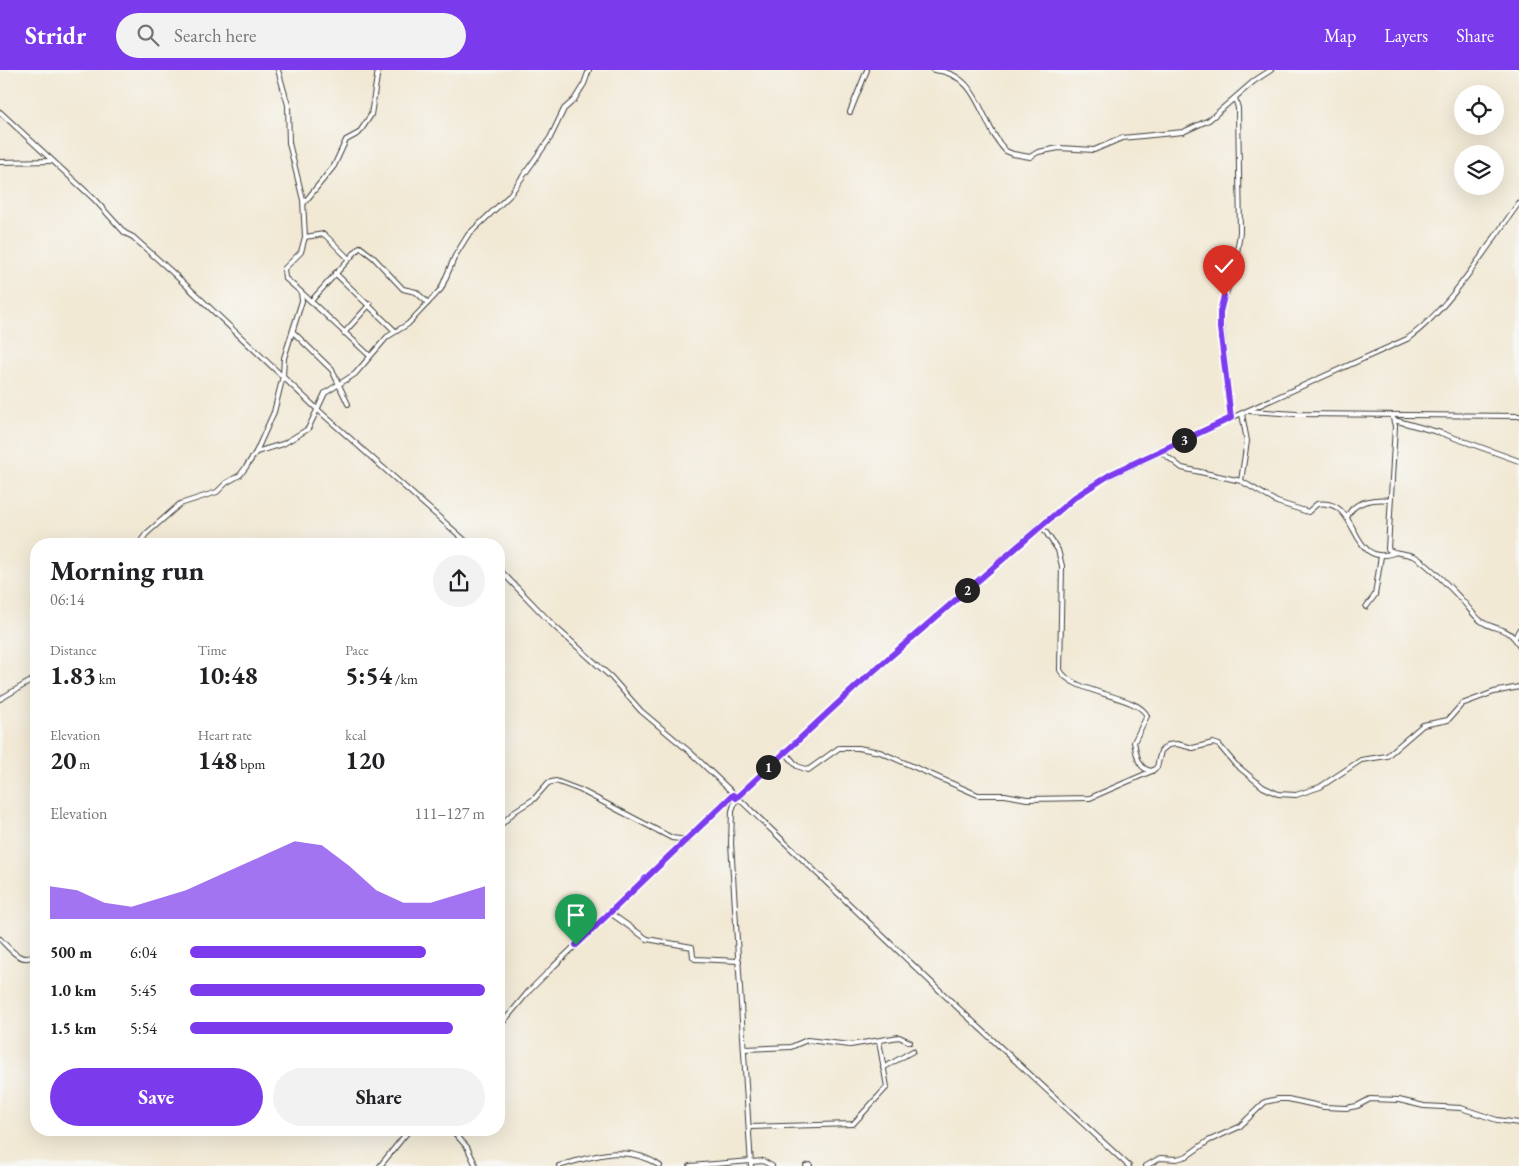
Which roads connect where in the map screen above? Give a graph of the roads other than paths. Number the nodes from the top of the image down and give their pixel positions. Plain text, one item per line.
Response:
1 (278, 70) edge
2 (378, 70) edge
3 (590, 70) edge
4 (867, 70) edge
5 (934, 70) edge
6 (1271, 70) edge
7 (1235, 98) junction
8 (0, 112) edge
9 (850, 112) dead end
10 (53, 161) junction
11 (0, 162) edge
12 (304, 203) junction
13 (1519, 203) edge
14 (305, 238) junction
15 (348, 258) junction
16 (335, 273) junction
17 (300, 292) junction
18 (311, 301) junction
19 (428, 303) junction
20 (370, 304) junction
21 (395, 331) junction
22 (292, 332) junction
23 (344, 333) junction
24 (370, 356) junction
25 (283, 376) junction
26 (340, 384) junction
27 (348, 404) dead end
28 (317, 409) junction
29 (1248, 411) junction
30 (1242, 414) junction
31 (1392, 415) junction
32 (1519, 416) edge
33 (1231, 418) junction
34 (1394, 420) junction
35 (1160, 451) junction
36 (256, 452) junction
37 (1519, 461) edge
38 (1241, 481) junction
39 (1390, 500) junction
40 (1340, 510) junction
41 (1351, 511) junction
42 (1347, 518) junction
43 (1041, 525) junction
44 (143, 538) edge
45 (462, 538) edge
46 (1396, 552) junction
47 (1381, 556) junction
48 (505, 575) edge
49 (1366, 606) dead end
50 (1519, 630) edge
51 (1515, 638) junction
52 (1519, 645) edge
53 (30, 682) edge
54 (1519, 687) edge
55 (0, 699) edge
56 (786, 752) junction
57 (1152, 771) junction
58 (734, 796) junction
59 (505, 821) edge
60 (687, 840) junction
61 (608, 914) junction
62 (0, 938) edge
63 (30, 958) edge
64 (739, 961) junction
65 (505, 1019) edge
66 (879, 1040) junction
67 (910, 1042) dead end
68 (745, 1049) junction
69 (913, 1051) dead end
70 (883, 1068) junction
71 (1519, 1123) edge
72 (749, 1127) junction
73 (404, 1136) edge
74 (457, 1136) edge
75 (751, 1163) edge
76 (380, 1166) edge
77 (476, 1166) edge
78 (559, 1166) edge
79 (660, 1166) edge
80 (690, 1166) edge
81 (772, 1166) edge
82 (1129, 1166) edge
83 (1146, 1166) edge

1 - 12 street
2 - 12 street
3 - 19 street
4 - 9 street
5 - 7 street
6 - 7 street
7 - 33 street
8 - 10 street
10 - 11 street
10 - 25 street
12 - 14 street
13 - 29 street
14 - 15 street
14 - 17 street
15 - 16 street
15 - 19 street
16 - 18 street
16 - 20 street
17 - 18 street
17 - 22 street
18 - 23 street
19 - 21 street
20 - 21 street
20 - 23 street
21 - 24 street
22 - 25 street
22 - 26 street
23 - 24 street
24 - 26 street
25 - 28 street
25 - 36 street
26 - 27 street
26 - 28 street
28 - 36 street
28 - 45 street
29 - 30 street
29 - 31 street
30 - 33 street
30 - 38 street
31 - 32 street
31 - 34 street
33 - 35 street
34 - 37 street
34 - 39 street
35 - 38 street
35 - 43 street
36 - 44 street
38 - 40 street
39 - 41 street
39 - 46 street
40 - 41 street
40 - 42 street
41 - 42 street
42 - 47 street
43 - 56 street
43 - 57 street
46 - 47 street
46 - 51 street
47 - 49 street
48 - 58 street
50 - 51 street
51 - 52 street
53 - 55 street
54 - 57 street
56 - 57 street
56 - 58 street
58 - 60 street
58 - 64 street
58 - 82 street
59 - 60 street
60 - 61 street
61 - 64 street
61 - 65 street
62 - 63 street
64 - 68 street
66 - 67 street
66 - 68 street
66 - 70 street
68 - 72 street
69 - 70 street
70 - 72 street
71 - 83 street
72 - 75 street
73 - 76 street
74 - 77 street
75 - 80 street
75 - 81 street
78 - 79 street

